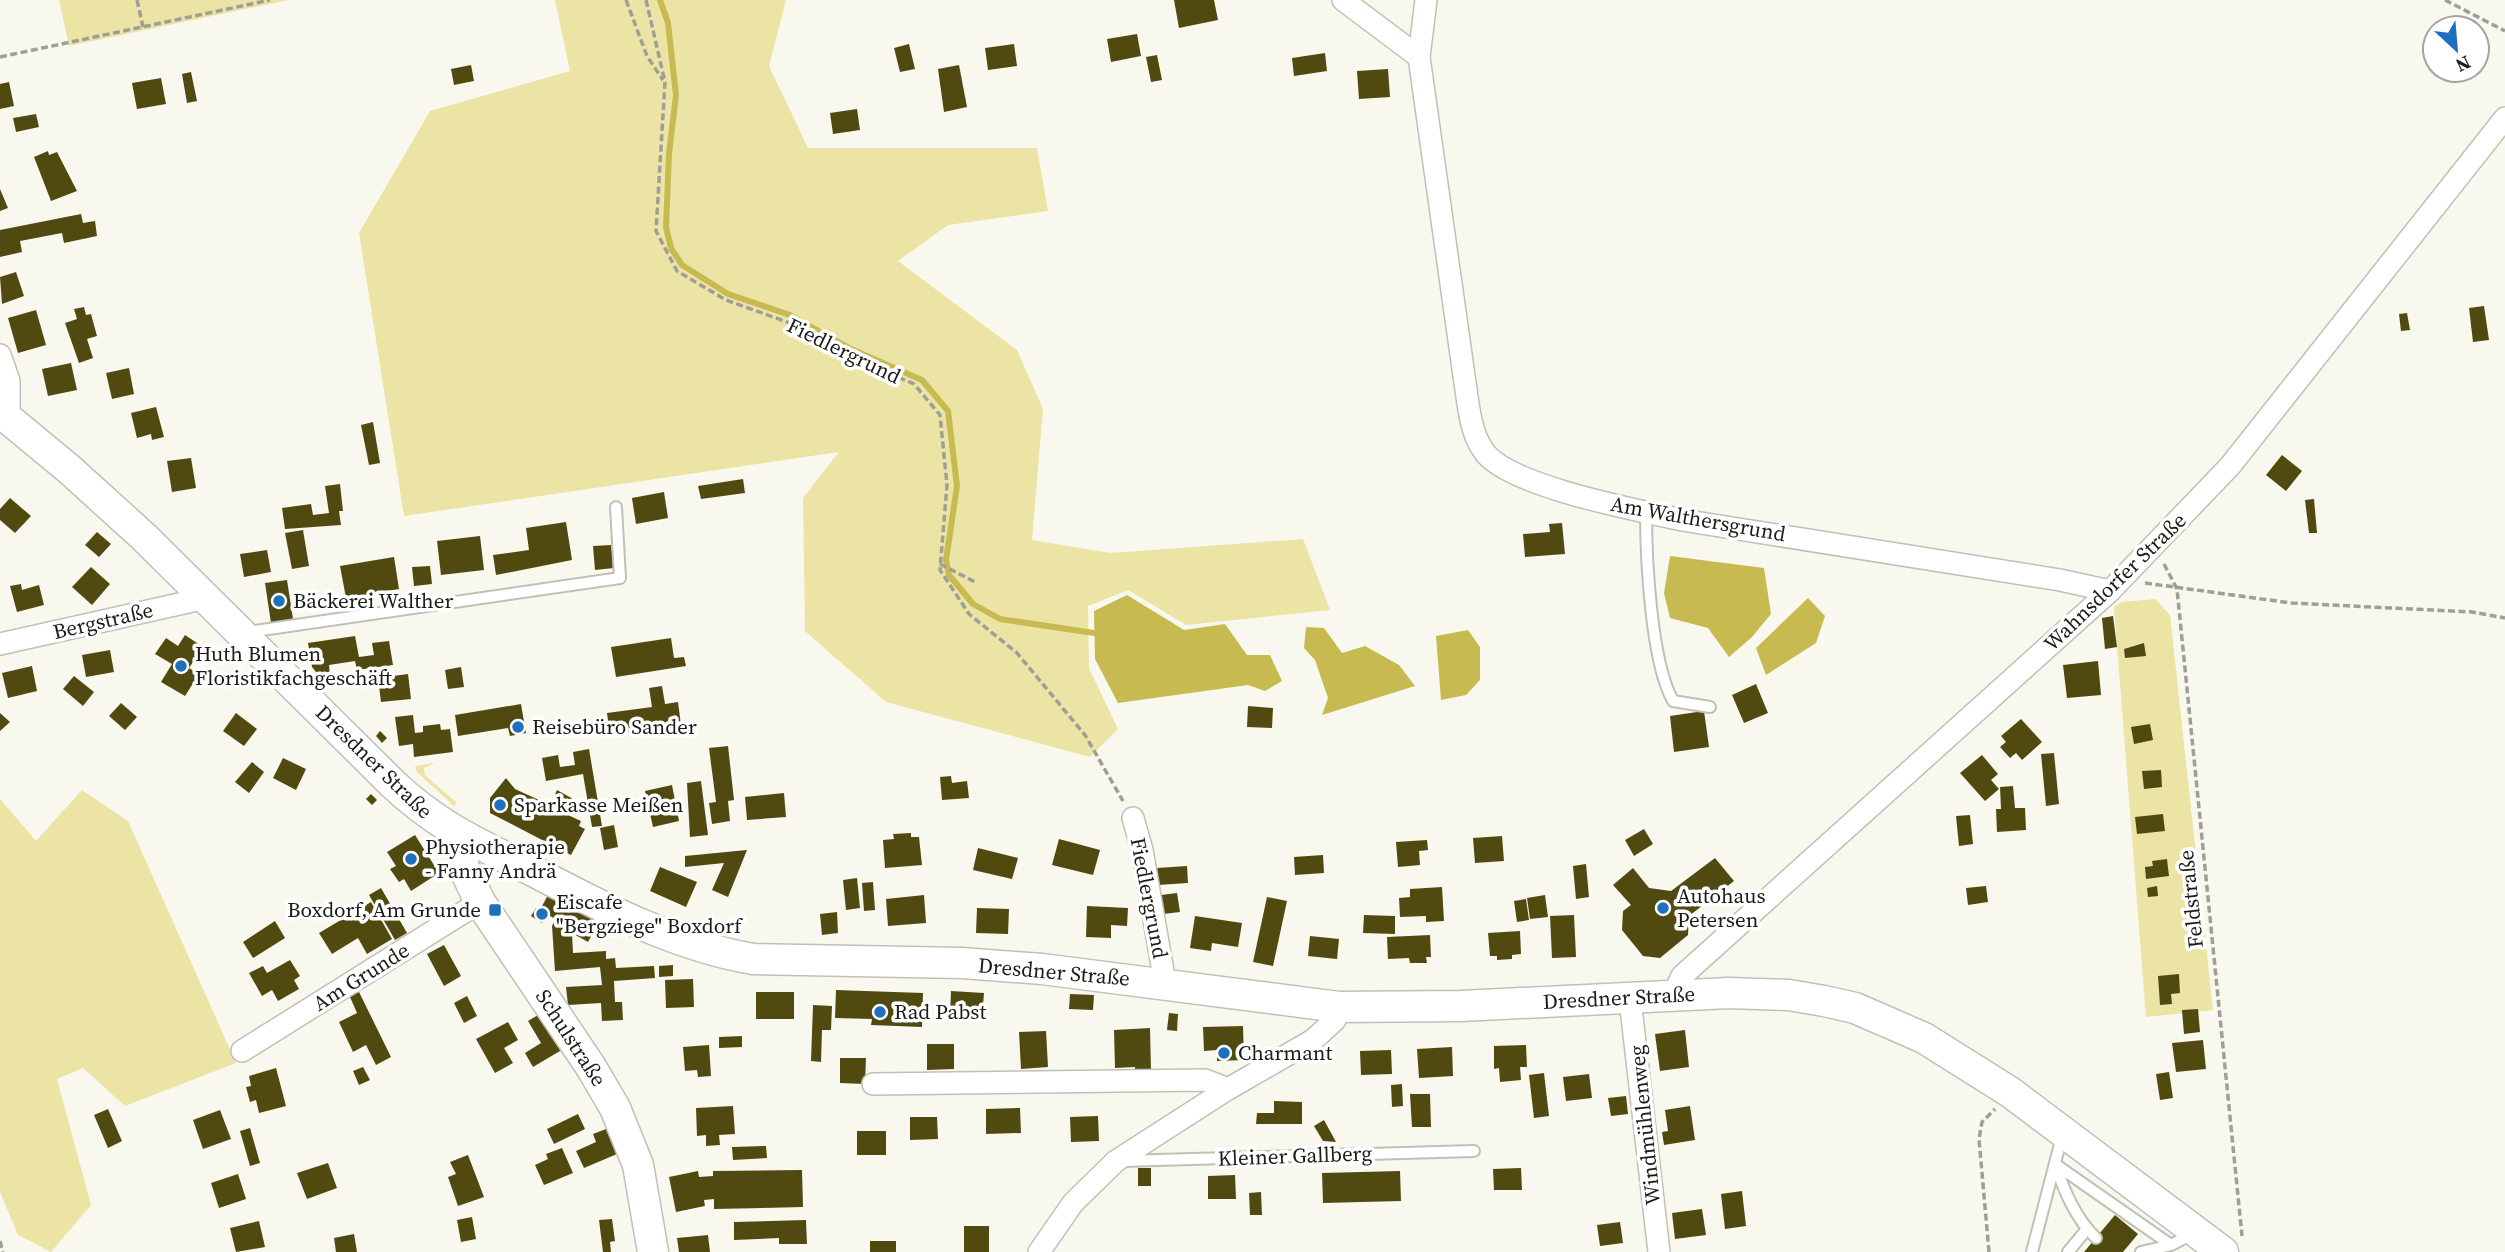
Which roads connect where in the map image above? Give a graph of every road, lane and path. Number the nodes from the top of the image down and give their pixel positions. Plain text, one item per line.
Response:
1 (137, 0) edge
2 (270, 0) edge
3 (626, 0) edge
4 (646, 0) edge
5 (1343, 0) edge
6 (1418, 0) edge
7 (1426, 0) edge
8 (2445, 0) edge
9 (143, 27) junction
10 (2505, 31) edge
11 (1422, 32) junction
12 (0, 57) edge
13 (1419, 57) junction
14 (665, 82) junction
15 (2505, 118) edge
16 (0, 355) edge
17 (4, 415) edge
18 (616, 507) dead end
19 (1647, 512) junction
20 (2155, 547) junction
21 (940, 564) junction
22 (977, 583) dead end
23 (2116, 585) junction
24 (2177, 589) junction
25 (206, 598) junction
26 (2505, 618) edge
27 (242, 633) junction
28 (0, 644) edge
29 (1710, 707) dead end
30 (1133, 818) joint
31 (463, 838) junction
32 (480, 902) junction
33 (1165, 983) junction
34 (1673, 995) junction
35 (1630, 999) junction
36 (1339, 1007) junction
37 (242, 1051) dead end
38 (873, 1084) dead end
39 (1228, 1089) junction
40 (2010, 1091) junction
41 (2064, 1130) junction
42 (1474, 1151) dead end
43 (1116, 1161) junction
44 (2055, 1164) junction
45 (2087, 1229) junction
46 (2096, 1238) dead end
47 (0, 1241) edge
48 (2178, 1243) edge
49 (2232, 1245) edge
50 (3, 1252) edge
51 (653, 1252) edge
52 (1039, 1252) edge
53 (1659, 1252) edge
54 (1989, 1252) edge
55 (2032, 1252) edge
56 (2068, 1252) edge
57 (2141, 1252) edge

1 - 9 path
2 - 9 path
3 - 14 path
4 - 14 path, Fiedlergrund
5 - 13 street
6 - 11 lane
7 - 11 street, Am Walthersgrund
8 - 10 path
9 - 12 path
11 - 13 street, Am Walthersgrund
13 - 19 street, Am Walthersgrund
14 - 21 path, Fiedlergrund
15 - 20 street, Wahnsdorfer Straße
16 - 17 street
17 - 25 main road, Dresdner Straße
18 - 27 lane
19 - 23 street, Am Walthersgrund
19 - 29 lane
20 - 23 street, Wahnsdorfer Straße
20 - 24 path, Feldstraße
21 - 22 path
21 - 30 path, Fiedlergrund
23 - 24 path
23 - 34 street, Wahnsdorfer Straße
24 - 26 path
24 - 49 path, Feldstraße
25 - 27 main road, Dresdner Straße
25 - 28 street, Bergstraße
27 - 31 main road, Dresdner Straße
30 - 33 street, Fiedlergrund
31 - 32 main road, Schulstraße
31 - 33 main road, Dresdner Straße
32 - 37 street, Am Grunde
32 - 51 main road, Schulstraße
33 - 36 main road, Dresdner Straße
34 - 35 main road, Dresdner Straße
34 - 40 main road, Dresdner Straße
35 - 36 main road, Dresdner Straße
35 - 53 street, Windmühlenweg
36 - 39 street
38 - 39 street
39 - 43 street
40 - 41 main road, Dresdner Straße
40 - 54 path
41 - 44 lane
41 - 48 main road, Dresdner Straße
42 - 43 lane, Kleiner Gallberg
43 - 52 street
44 - 45 lane
44 - 48 lane
44 - 55 lane
45 - 46 lane
45 - 56 lane
47 - 50 path
48 - 49 main road, Dresdner Straße
48 - 57 lane

